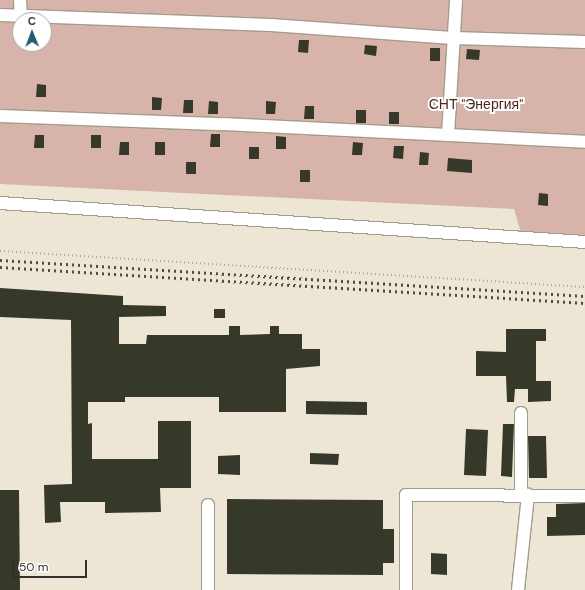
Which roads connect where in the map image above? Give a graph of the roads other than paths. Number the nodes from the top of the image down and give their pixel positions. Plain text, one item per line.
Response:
1 (20, 0) edge
2 (456, 0) edge
3 (21, 12) edge
4 (0, 15) edge
5 (12, 16) edge
6 (52, 18) edge
7 (453, 38) junction
8 (585, 42) edge
9 (0, 116) edge
10 (448, 135) junction
11 (585, 142) edge
12 (0, 202) edge
13 (585, 242) edge
14 (521, 413) dead end
15 (524, 495) junction
16 (585, 496) edge
17 (208, 505) dead end
18 (208, 590) edge
19 (406, 590) edge
20 (518, 590) edge

1 - 3 lane
2 - 7 lane
4 - 5 lane
6 - 7 lane
7 - 8 lane
7 - 10 lane
9 - 10 lane
10 - 11 lane
12 - 13 lane
14 - 15 lane
15 - 16 lane
15 - 19 lane
15 - 20 lane
17 - 18 lane

